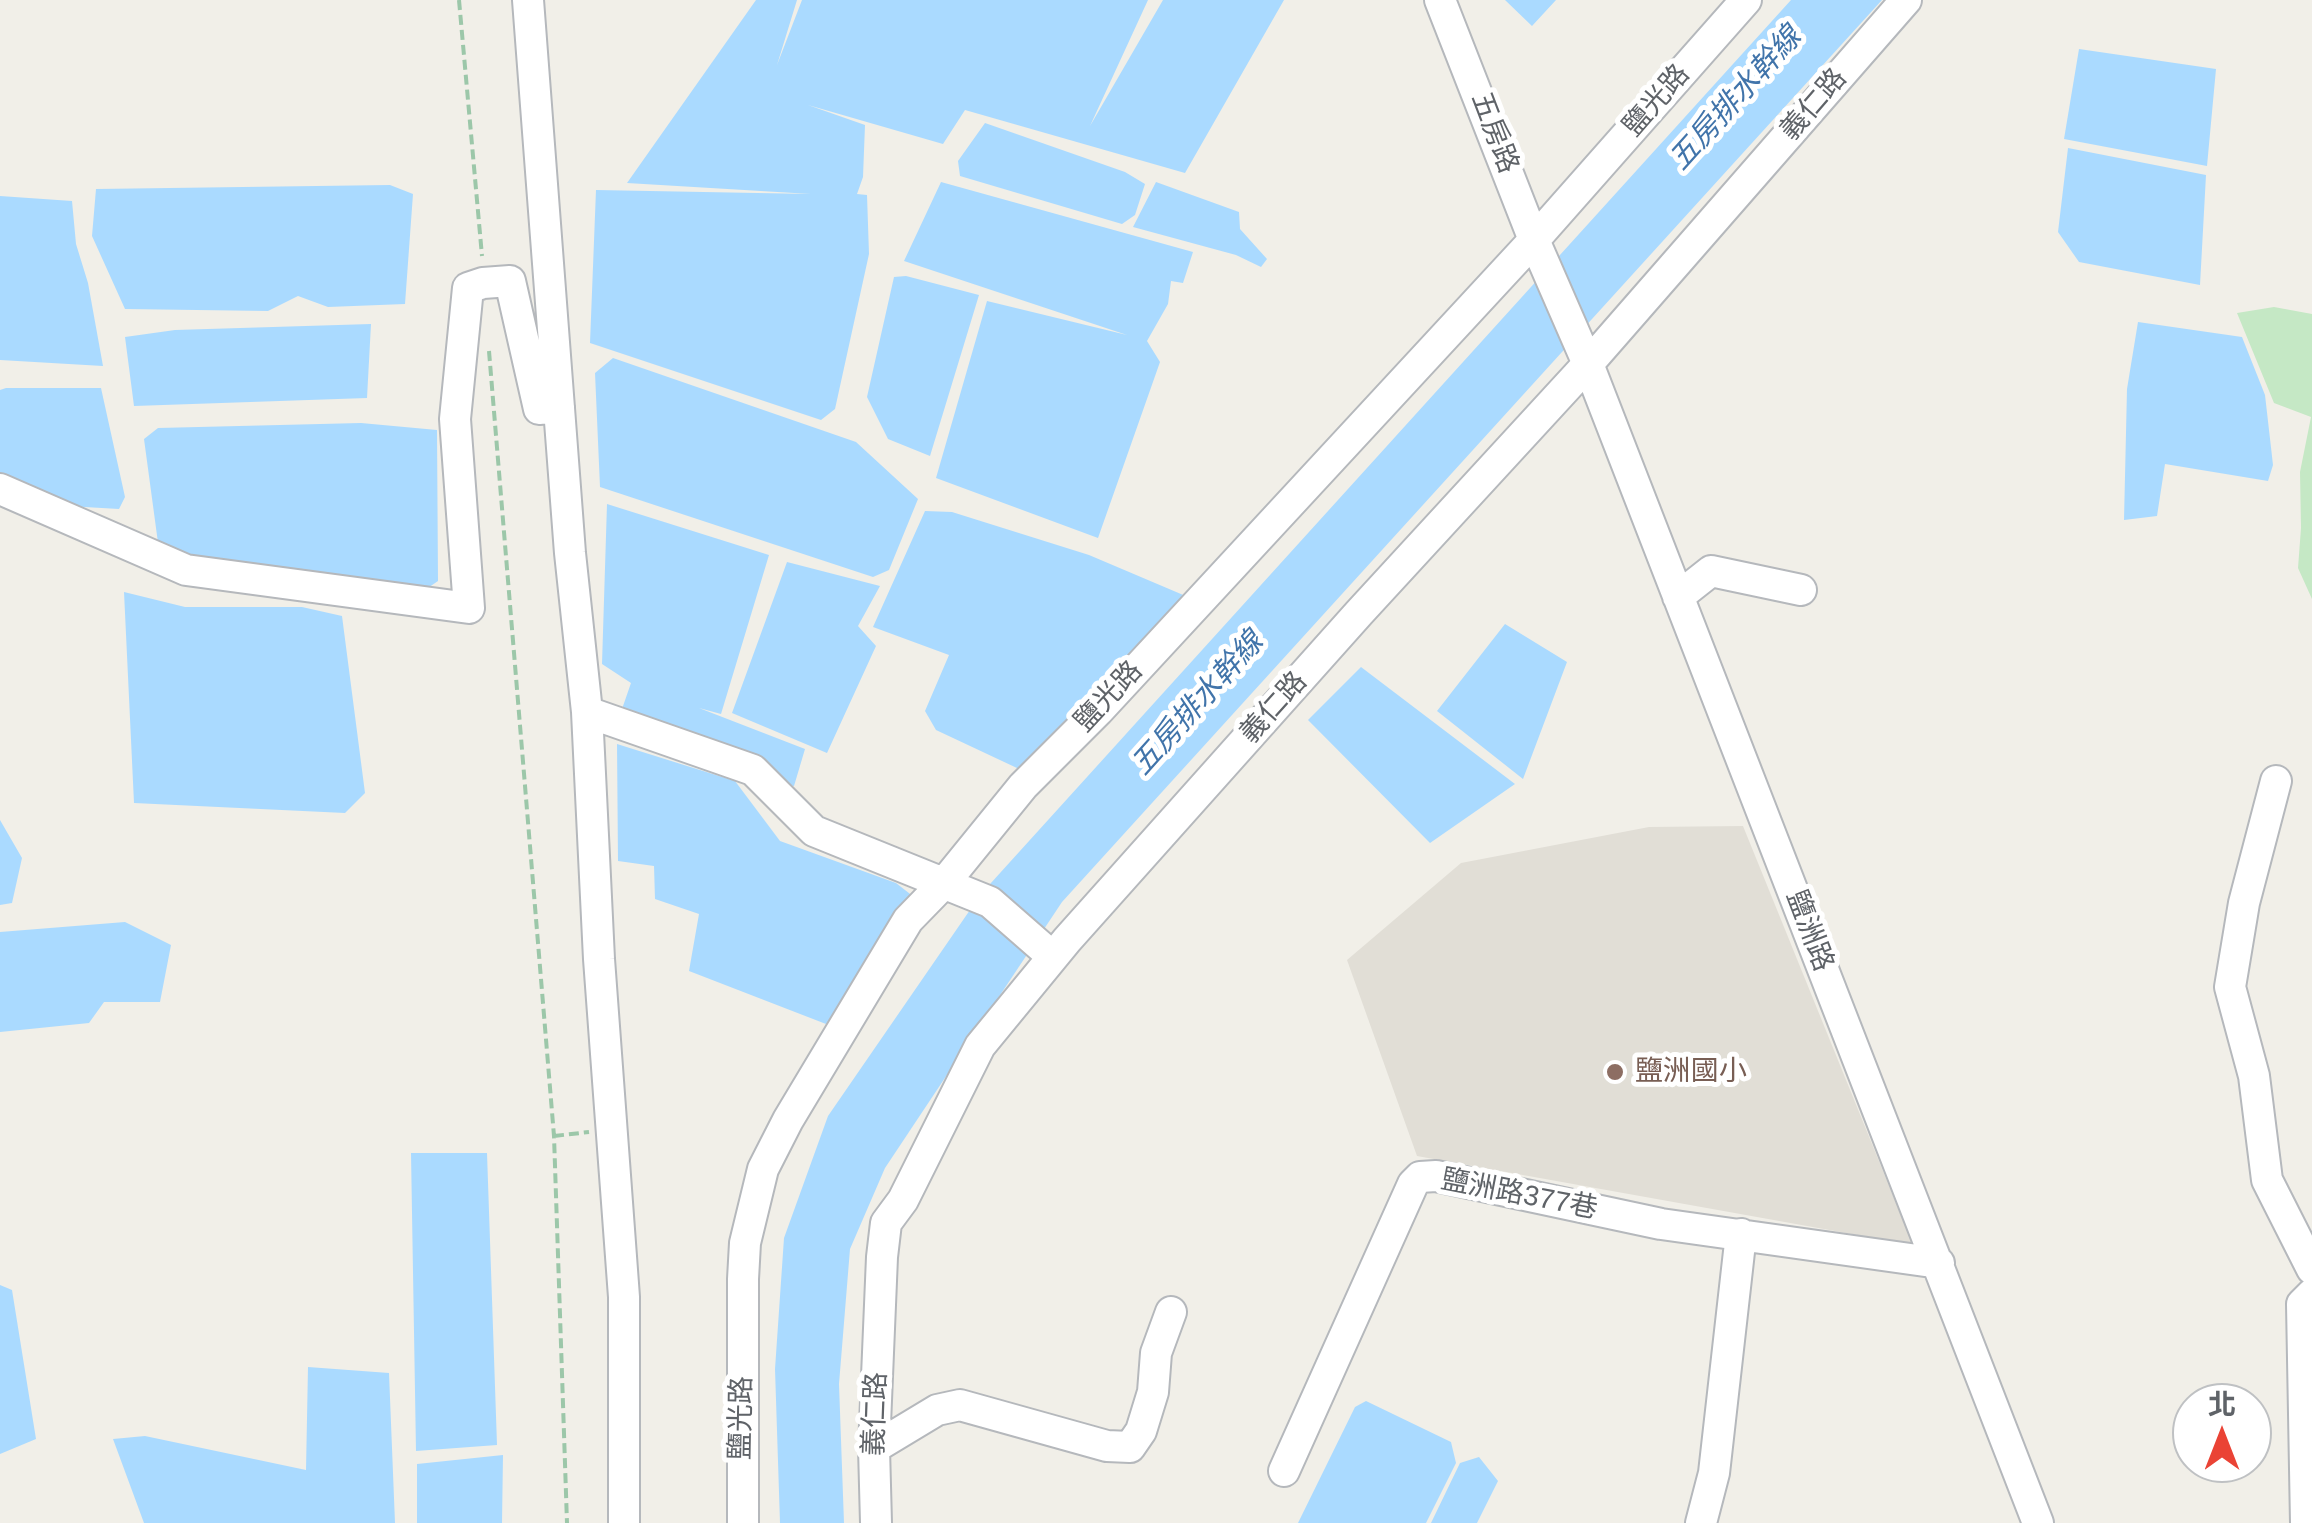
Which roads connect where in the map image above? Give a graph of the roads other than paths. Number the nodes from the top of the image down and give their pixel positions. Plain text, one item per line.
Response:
1 (528, 0) edge
2 (1440, 0) edge
3 (1746, 0) edge
4 (1906, 0) edge
5 (1540, 254) junction
6 (1583, 352) junction
7 (559, 407) junction
8 (0, 489) edge
9 (1802, 590) dead end
10 (1678, 597) junction
11 (587, 712) junction
12 (2276, 782) dead end
13 (945, 882) junction
14 (1046, 951) junction
15 (1741, 1234) junction
16 (1939, 1262) junction
17 (2312, 1269) edge
18 (2312, 1294) edge
19 (1171, 1312) dead end
20 (874, 1448) junction
21 (1284, 1471) dead end
22 (624, 1523) edge
23 (743, 1523) edge
24 (876, 1523) edge
25 (1701, 1523) edge
26 (2038, 1523) edge
27 (2306, 1523) edge

1 - 7 street
2 - 5 street, 五房路
3 - 5 street, 鹽光路
4 - 6 street, 義仁路
5 - 6 street, 五房路
5 - 13 street, 鹽光路
6 - 10 street, 鹽洲路
6 - 14 street, 義仁路
7 - 8 street
7 - 11 street
9 - 10 street
10 - 16 street, 鹽洲路
11 - 13 street
11 - 22 street
12 - 17 street
13 - 14 street
13 - 23 street, 鹽光路
14 - 20 street, 義仁路
15 - 16 street, 鹽洲路377巷
15 - 21 street, 鹽洲路377巷
15 - 25 street
16 - 26 street, 鹽洲路
18 - 27 street
19 - 20 street
20 - 24 street, 義仁路

